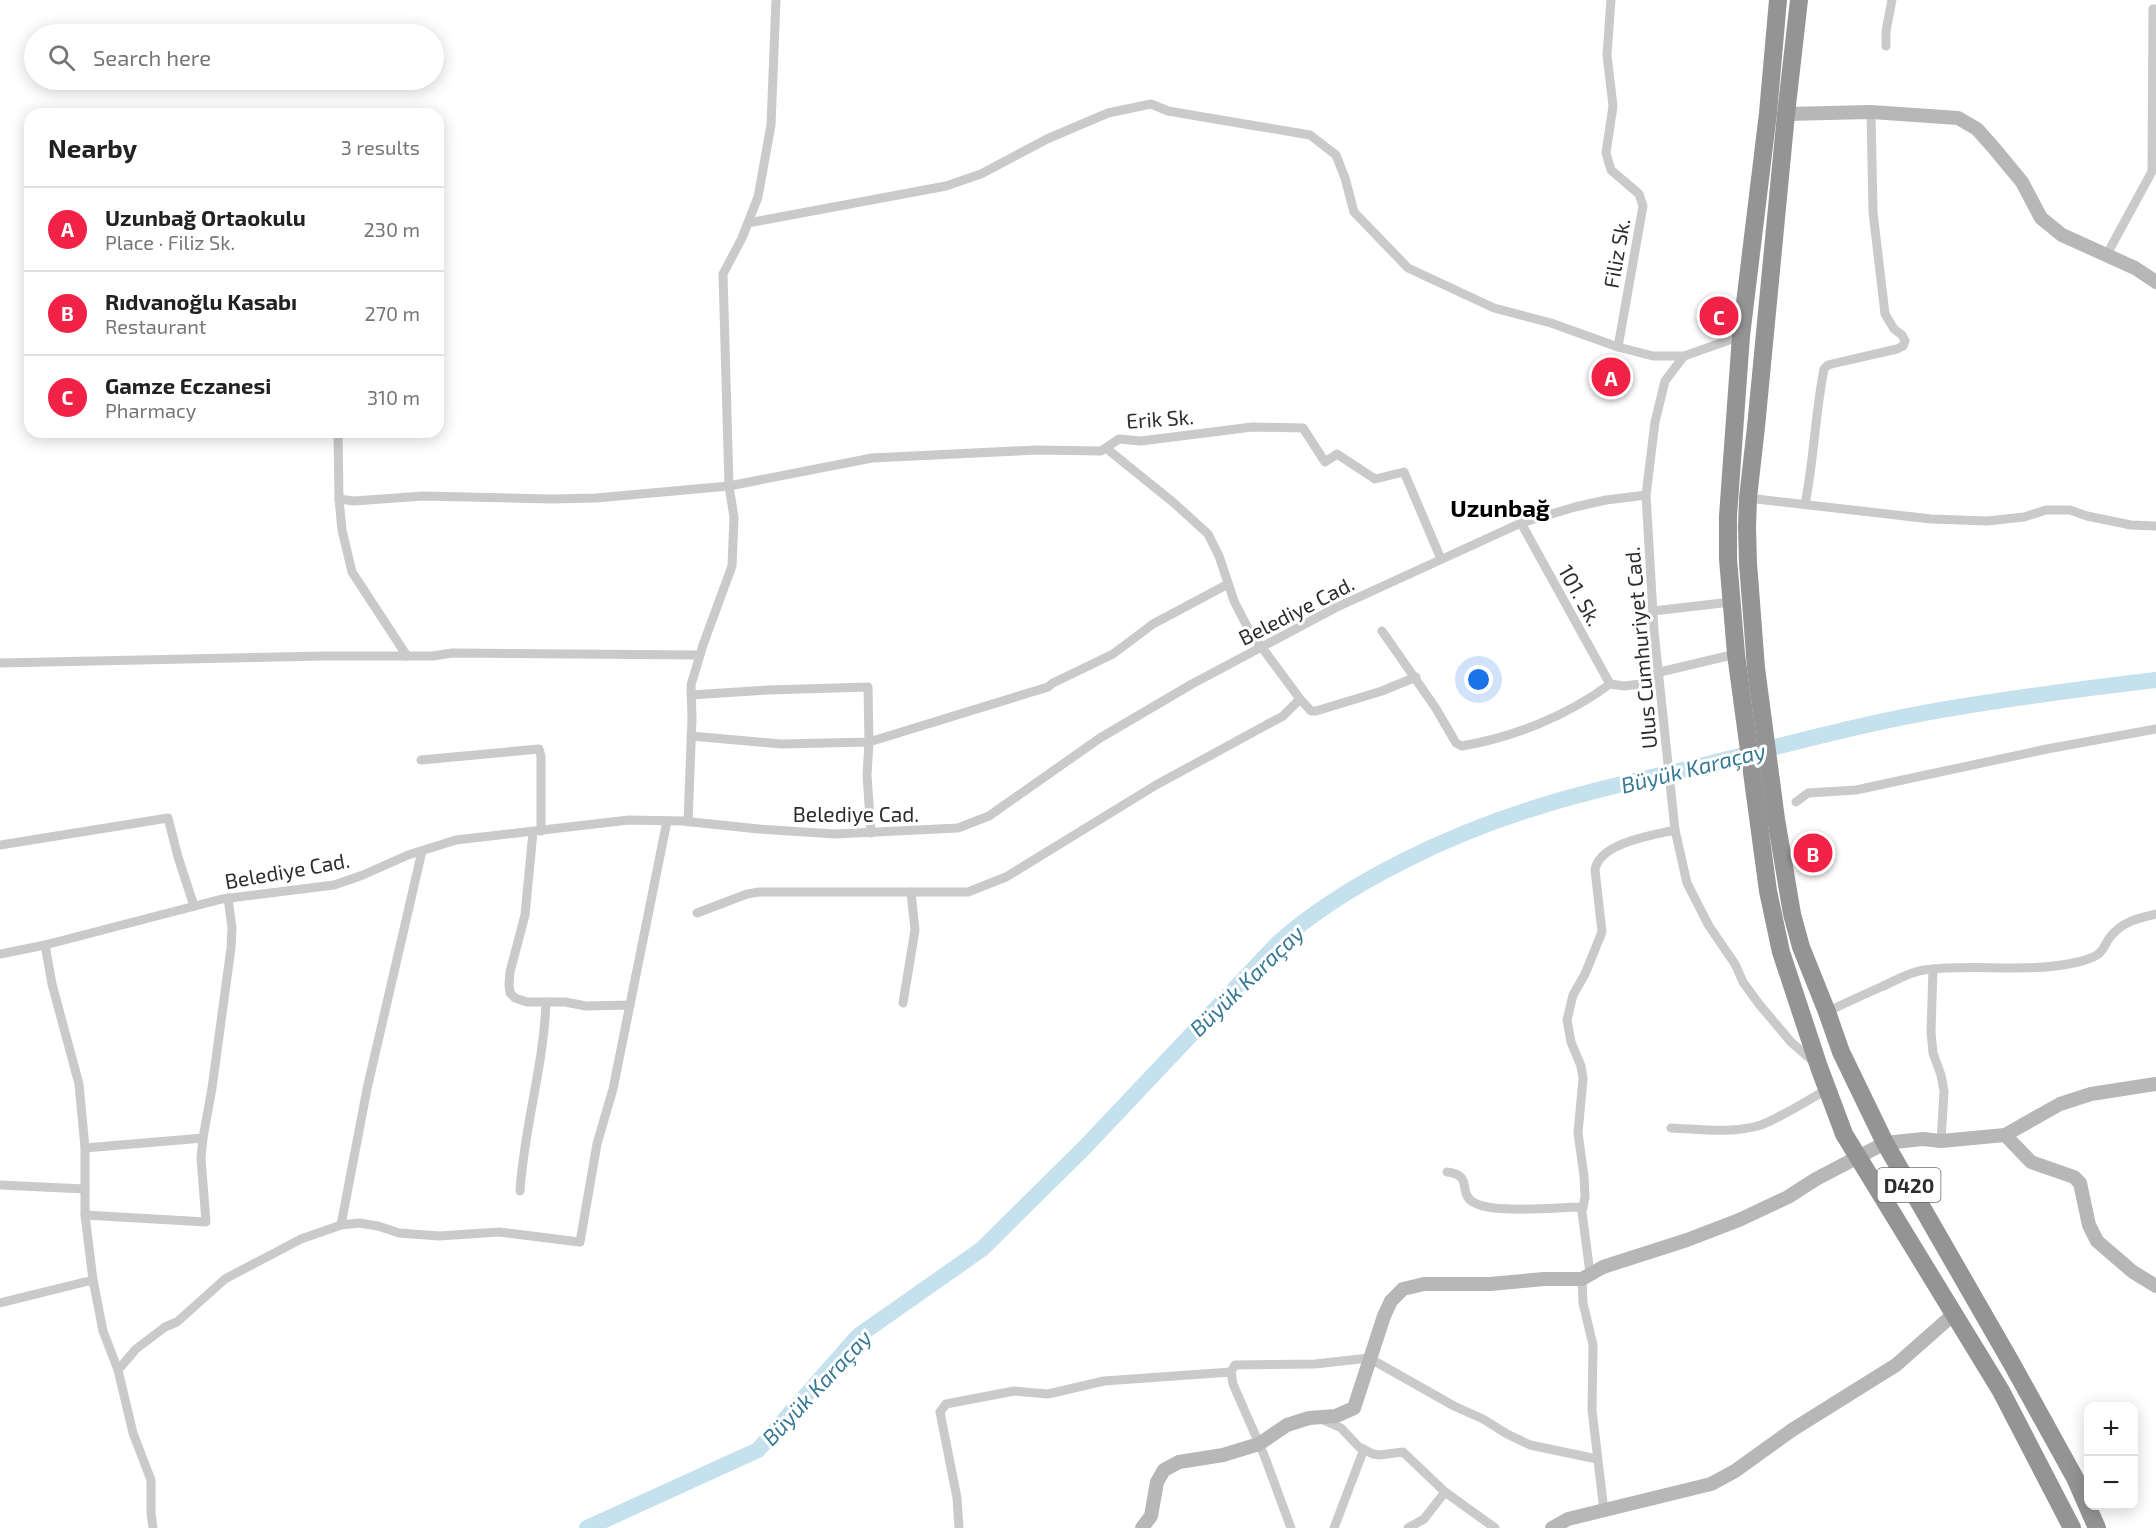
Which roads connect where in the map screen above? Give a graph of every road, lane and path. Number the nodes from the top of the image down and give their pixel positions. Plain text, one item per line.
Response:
1 (776, 0) edge
2 (1611, 0) edge
3 (1778, 0) edge
4 (1799, 0) edge
5 (1892, 0) edge
6 (2156, 9) edge
7 (1886, 46) dead end
8 (1871, 112) junction
9 (1786, 114) junction
10 (2154, 167) edge
11 (748, 223) junction
12 (2106, 255) junction
13 (2156, 282) edge
14 (1741, 336) junction
15 (1618, 347) junction
16 (1684, 356) junction
17 (338, 438) edge
18 (1106, 448) junction
19 (729, 486) junction
20 (1647, 495) junction
21 (339, 498) junction
22 (1748, 498) junction
23 (1805, 504) junction
24 (1521, 523) junction
25 (2156, 526) edge
26 (1441, 559) junction
27 (1228, 584) junction
28 (1731, 602) junction
29 (1653, 611) junction
30 (1382, 632) dead end
31 (1261, 647) junction
32 (1736, 654) junction
33 (700, 655) junction
34 (407, 656) junction
35 (0, 663) edge
36 (1660, 672) junction
37 (1416, 677) junction
38 (1610, 684) junction
39 (691, 695) junction
40 (1300, 699) junction
41 (2156, 729) edge
42 (691, 736) junction
43 (869, 742) junction
44 (422, 760) dead end
45 (1796, 802) dead end
46 (667, 821) junction
47 (688, 822) junction
48 (1675, 830) junction
49 (537, 832) junction
50 (871, 833) junction
51 (0, 845) edge
52 (422, 851) junction
53 (911, 892) junction
54 (228, 898) junction
55 (194, 906) junction
56 (697, 913) dead end
57 (2156, 914) edge
58 (45, 945) junction
59 (0, 954) edge
60 (1933, 969) junction
61 (546, 1002) junction
62 (903, 1003) dead end
63 (630, 1005) junction
64 (1827, 1012) junction
65 (1819, 1067) junction
66 (2156, 1084) edge
67 (1828, 1089) junction
68 (1671, 1128) dead end
69 (2006, 1136) junction
70 (202, 1138) junction
71 (1941, 1141) junction
72 (1885, 1143) junction
73 (85, 1148) junction
74 (1857, 1156) junction
75 (1447, 1172) dead end
76 (0, 1185) edge
77 (85, 1189) junction
78 (520, 1191) dead end
79 (1582, 1207) junction
80 (85, 1215) junction
81 (341, 1225) junction
82 (1586, 1276) junction
83 (93, 1280) junction
84 (2156, 1286) edge
85 (0, 1303) edge
86 (1955, 1313) junction
87 (1369, 1358) junction
88 (118, 1370) junction
89 (1231, 1372) junction
90 (1319, 1417) junction
91 (1259, 1444) junction
92 (1364, 1449) junction
93 (1596, 1459) junction
94 (1445, 1492) junction
95 (1604, 1510) junction
96 (153, 1528) edge
97 (959, 1528) edge
98 (1142, 1528) edge
99 (1291, 1528) edge
100 (1334, 1528) edge
101 (1408, 1528) edge
102 (1495, 1528) edge
103 (1552, 1528) edge
104 (2072, 1528) edge
105 (2097, 1528) edge

1 - 11 street
2 - 15 street, Filiz Sk.
3 - 14 highway, D420
4 - 9 highway
5 - 7 street
6 - 10 street
8 - 9 street
8 - 12 street
8 - 23 street
9 - 22 highway
10 - 12 street
11 - 15 street
11 - 19 street
12 - 13 street
14 - 16 street
14 - 28 highway, D420
15 - 16 street
16 - 20 street, Ulus Cumhuriyet Cad.
17 - 21 street
18 - 19 street, Erik Sk.
18 - 26 street, Erik Sk.
18 - 27 street
19 - 21 street, Erik Sk.
19 - 33 street
20 - 24 street, Belediye Cad.
20 - 29 street, Ulus Cumhuriyet Cad.
21 - 34 street
22 - 23 street
22 - 64 highway, D420
23 - 25 street
24 - 26 street, Belediye Cad.
24 - 38 street, 101. Sk.
26 - 31 street, Belediye Cad.
27 - 31 street
27 - 43 street
28 - 29 street
28 - 32 highway, D420
29 - 36 street, Ulus Cumhuriyet Cad.
30 - 37 street
31 - 40 street
31 - 50 street, Belediye Cad.
32 - 36 street
32 - 65 highway, D420
33 - 34 street
33 - 39 street
34 - 35 street
36 - 38 street
36 - 48 street, Ulus Cumhuriyet Cad.
37 - 38 street
37 - 40 street
39 - 42 street
39 - 43 street
40 - 53 street
41 - 45 street
42 - 43 street
42 - 47 street
43 - 50 street
44 - 49 street
46 - 47 street, Belediye Cad.
46 - 49 street, Belediye Cad.
46 - 63 street
47 - 50 street, Belediye Cad.
48 - 65 street, Ulus Cumhuriyet Cad.
48 - 79 street
49 - 52 street, Belediye Cad.
49 - 61 street
51 - 55 street
52 - 54 street, Belediye Cad.
52 - 81 street
53 - 56 street
53 - 62 street
54 - 55 street, Belediye Cad.
54 - 70 street
55 - 58 street, Belediye Cad.
57 - 60 street
58 - 59 street, Belediye Cad.
58 - 73 street
60 - 64 street
60 - 71 street
61 - 63 street
61 - 78 street
63 - 81 street
64 - 72 highway, D420
65 - 67 highway, D420
66 - 69 street
67 - 68 street
67 - 74 highway, D420
69 - 71 street
69 - 84 street
70 - 73 street
70 - 80 street
71 - 72 street
72 - 74 street
72 - 105 highway, D420
73 - 77 street
74 - 82 street
74 - 86 highway, D420
75 - 79 street
76 - 77 street
77 - 80 street
79 - 82 street
80 - 83 street
81 - 88 street
82 - 87 street
82 - 93 street
83 - 85 street
83 - 88 street
86 - 95 street
86 - 104 highway, D420
87 - 89 street
87 - 90 street
87 - 93 street
88 - 96 street
89 - 91 street
89 - 97 street
90 - 91 street
90 - 92 street
91 - 98 street
91 - 99 street
92 - 94 street
92 - 100 street
93 - 95 street
94 - 101 street
94 - 102 street
95 - 103 street

